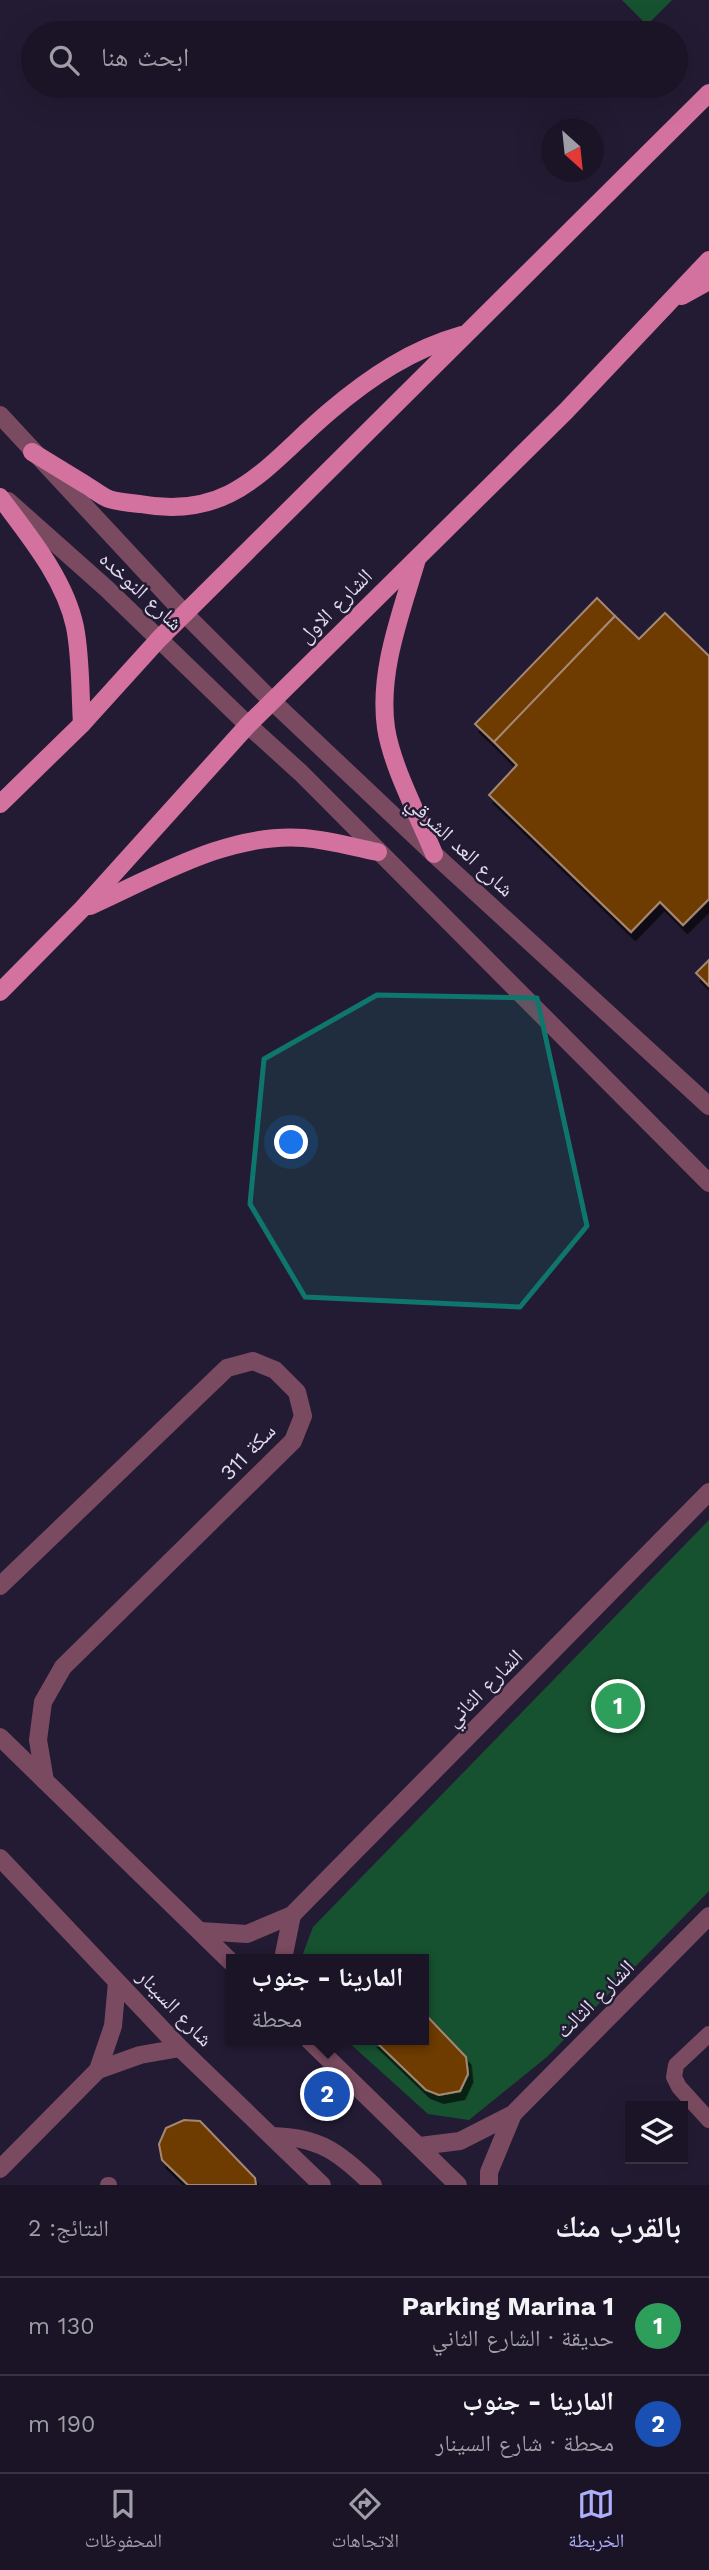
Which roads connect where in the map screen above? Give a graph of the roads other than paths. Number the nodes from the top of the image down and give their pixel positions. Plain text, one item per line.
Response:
1 (709, 93) edge
2 (709, 260) edge
3 (709, 281) edge
4 (664, 306) junction
5 (466, 334) junction
6 (0, 415) edge
7 (32, 452) junction
8 (0, 496) edge
9 (418, 556) junction
10 (185, 614) junction
11 (159, 639) junction
12 (272, 701) junction
13 (82, 724) junction
14 (248, 725) junction
15 (0, 804) edge
16 (378, 852) junction
17 (434, 854) junction
18 (83, 908) junction
19 (0, 992) edge
20 (709, 1106) edge
21 (709, 1183) edge
22 (709, 1492) edge
23 (0, 1586) edge
24 (0, 1737) edge
25 (45, 1780) junction
26 (0, 1858) edge
27 (292, 1915) junction
28 (709, 1916) edge
29 (201, 1931) junction
30 (284, 1954) edge
31 (226, 1957) edge
32 (117, 1982) junction
33 (709, 2034) edge
34 (314, 2045) edge
35 (180, 2048) junction
36 (98, 2070) junction
37 (513, 2115) junction
38 (709, 2120) edge
39 (272, 2136) junction
40 (420, 2146) junction
41 (0, 2169) edge
42 (321, 2185) edge
43 (373, 2185) edge
44 (458, 2185) edge
45 (489, 2185) edge

1 - 5 main road
2 - 4 main road, الشارع الاول
3 - 4 main road
4 - 9 main road, الشارع الاول
5 - 7 main road
5 - 10 main road
6 - 7 street, شارع النوخده
7 - 10 street, شارع النوخده
8 - 11 street, شارع النوخده
8 - 13 main road
9 - 12 main road, الشارع الاول
9 - 17 main road
10 - 11 main road
10 - 12 street, شارع العد الشرقي
11 - 13 main road
11 - 14 street, شارع النوخده
12 - 14 main road, الشارع الاول
12 - 17 street, شارع العد الشرقي
13 - 15 main road
14 - 16 street
14 - 18 main road, الشارع الاول
16 - 18 main road
16 - 21 street
17 - 20 street, شارع العد الشرقي
18 - 19 main road, الشارع الاول
22 - 27 street, الشارع الثاني
23 - 25 street, سكة 311
24 - 25 street
25 - 29 street
26 - 32 street, شارع السينار
27 - 29 street, الشارع الثاني
27 - 30 street
28 - 37 street, الشارع الثالث
29 - 31 street
32 - 35 street, شارع السينار
32 - 36 street
33 - 38 lane
34 - 40 street
35 - 36 street
35 - 39 street, شارع السينار
36 - 41 street
37 - 40 street, الشارع الثالث
37 - 45 street, الشارع الثالث
39 - 42 street, شارع السينار
39 - 43 street
40 - 44 street

